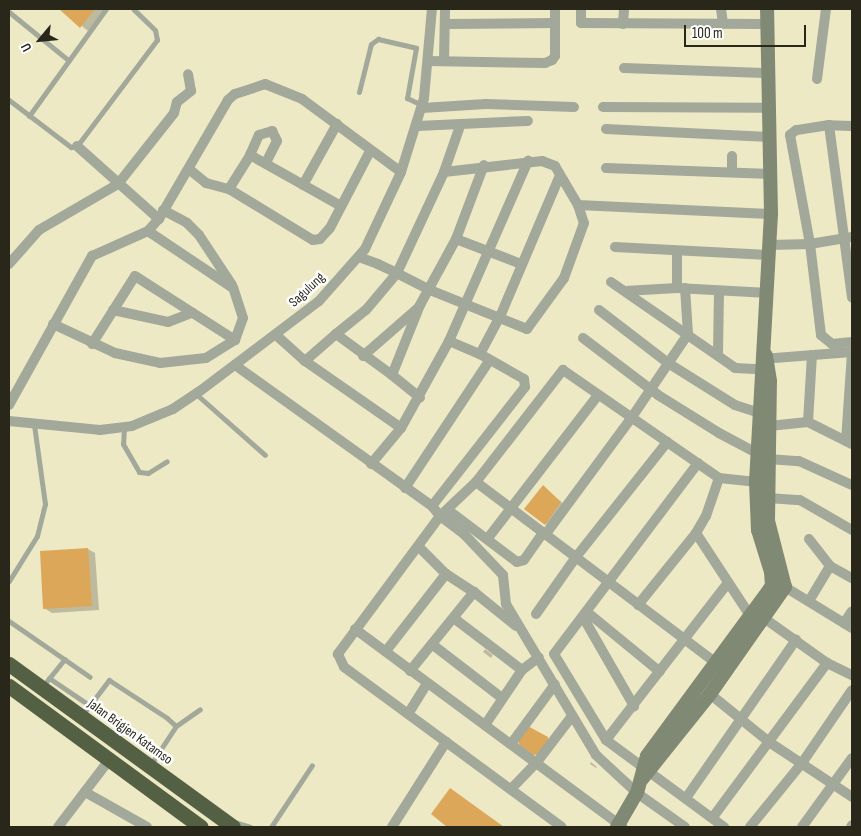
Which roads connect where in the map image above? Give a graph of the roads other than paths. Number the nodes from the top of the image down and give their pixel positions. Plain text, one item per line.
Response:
1 (106, 9) edge
2 (133, 9) edge
3 (432, 9) edge
4 (445, 9) edge
5 (555, 9) edge
6 (581, 9) edge
7 (624, 9) edge
8 (721, 9) edge
9 (767, 9) edge
10 (826, 9) edge
11 (9, 12) edge
12 (555, 23) junction
13 (445, 24) junction
14 (623, 24) junction
15 (723, 24) junction
16 (767, 24) junction
17 (416, 48) junction
18 (429, 50) junction
19 (68, 60) junction
20 (444, 60) junction
21 (428, 61) junction
22 (624, 68) dead end
23 (769, 73) junction
24 (188, 74) dead end
25 (817, 79) dead end
26 (359, 92) dead end
27 (9, 100) edge
28 (422, 106) junction
29 (574, 107) dead end
30 (603, 107) dead end
31 (769, 108) junction
32 (29, 116) junction
33 (528, 122) dead end
34 (337, 124) junction
35 (828, 125) junction
36 (417, 126) junction
37 (460, 126) junction
38 (852, 126) edge
39 (606, 129) dead end
40 (768, 136) junction
41 (77, 146) junction
42 (370, 151) junction
43 (250, 155) junction
44 (732, 156) dead end
45 (528, 161) junction
46 (267, 162) junction
47 (484, 165) junction
48 (606, 168) dead end
49 (190, 170) junction
50 (401, 172) junction
51 (444, 172) junction
52 (732, 172) junction
53 (560, 174) junction
54 (770, 174) junction
55 (118, 184) junction
56 (302, 185) junction
57 (229, 189) junction
58 (578, 205) junction
59 (341, 206) junction
60 (161, 214) junction
61 (771, 214) junction
62 (148, 231) junction
63 (847, 237) edge
64 (456, 239) junction
65 (810, 244) junction
66 (615, 248) dead end
67 (769, 250) junction
68 (677, 251) junction
69 (487, 252) junction
70 (359, 257) junction
71 (9, 264) edge
72 (521, 264) junction
73 (397, 273) junction
74 (612, 282) dead end
75 (234, 288) junction
76 (681, 288) junction
77 (430, 290) junction
78 (625, 291) junction
79 (719, 291) junction
80 (767, 293) junction
81 (852, 298) edge
82 (464, 304) junction
83 (420, 305) junction
84 (113, 310) junction
85 (599, 310) dead end
86 (192, 312) junction
87 (499, 319) junction
88 (53, 324) junction
89 (336, 334) junction
90 (688, 334) junction
91 (276, 335) junction
92 (583, 338) dead end
93 (235, 340) junction
94 (449, 342) junction
95 (852, 342) edge
96 (92, 344) junction
97 (852, 352) edge
98 (718, 354) junction
99 (812, 355) junction
100 (363, 356) junction
101 (484, 357) junction
102 (305, 361) junction
103 (764, 361) junction
104 (668, 363) junction
105 (235, 365) junction
106 (392, 375) junction
107 (651, 389) junction
108 (851, 390) edge
109 (195, 394) junction
110 (598, 395) junction
111 (420, 398) junction
112 (9, 405) edge
113 (759, 413) junction
114 (632, 417) junction
115 (9, 421) edge
116 (808, 422) junction
117 (34, 425) junction
118 (769, 426) junction
119 (851, 426) edge
120 (124, 427) junction
121 (401, 428) junction
122 (666, 442) junction
123 (849, 443) edge
124 (756, 452) junction
125 (265, 455) dead end
126 (768, 459) junction
127 (166, 461) dead end
128 (698, 463) junction
129 (370, 464) junction
130 (719, 478) junction
131 (476, 482) junction
132 (756, 482) junction
133 (852, 485) edge
134 (405, 488) junction
135 (768, 498) junction
136 (432, 506) junction
137 (514, 510) junction
138 (444, 513) junction
139 (852, 530) edge
140 (696, 533) junction
141 (544, 534) junction
142 (488, 538) junction
143 (809, 540) dead end
144 (420, 548) junction
145 (576, 557) junction
146 (830, 566) junction
147 (446, 574) junction
148 (852, 578) edge
149 (9, 581) edge
150 (608, 583) junction
151 (727, 584) junction
152 (785, 587) junction
153 (474, 592) junction
154 (809, 601) junction
155 (638, 605) junction
156 (852, 611) edge
157 (536, 614) dead end
158 (585, 614) junction
159 (761, 615) junction
160 (455, 619) junction
161 (9, 621) edge
162 (848, 626) edge
163 (356, 629) junction
164 (520, 630) junction
165 (686, 640) junction
166 (796, 640) junction
167 (433, 645) junction
168 (386, 651) junction
169 (539, 657) junction
170 (65, 659) junction
171 (827, 663) junction
172 (9, 664) edge
173 (721, 666) junction
174 (522, 670) junction
175 (410, 671) junction
176 (660, 672) junction
177 (852, 675) edge
178 (90, 676) dead end
179 (46, 683) junction
180 (427, 683) junction
181 (555, 684) junction
182 (9, 686) edge
183 (852, 690) edge
184 (710, 694) junction
185 (502, 698) junction
186 (634, 706) junction
187 (200, 709) dead end
188 (85, 711) junction
189 (408, 714) junction
190 (572, 716) junction
191 (740, 719) junction
192 (484, 725) junction
193 (176, 726) junction
194 (606, 740) junction
195 (446, 742) junction
196 (770, 742) junction
197 (511, 744) junction
198 (852, 758) edge
199 (109, 760) junction
200 (537, 762) junction
201 (802, 763) junction
202 (312, 765) dead end
203 (149, 766) junction
204 (646, 772) junction
205 (832, 784) junction
206 (511, 789) junction
207 (86, 792) junction
208 (852, 797) edge
209 (686, 798) junction
210 (713, 818) junction
211 (229, 824) edge
212 (195, 825) edge
213 (620, 826) edge
214 (58, 827) edge
215 (147, 827) edge
216 (250, 827) edge
217 (271, 827) edge
218 (392, 827) edge
219 (562, 827) edge
220 (685, 827) edge
221 (724, 827) edge
222 (750, 827) edge
223 (802, 827) edge

1 - 19 lane
2 - 41 lane
3 - 18 street, Sagulung
4 - 13 street
5 - 12 street
6 - 14 street
7 - 14 street
8 - 15 street
9 - 16 street
10 - 25 street
11 - 19 lane
12 - 13 street
12 - 20 street
13 - 20 street
14 - 15 street
15 - 16 street
16 - 23 street
17 - 18 lane
17 - 26 lane
17 - 28 lane
18 - 21 street, Sagulung
19 - 32 lane
20 - 21 street
21 - 28 street, Sagulung
22 - 23 street
23 - 31 street
24 - 55 street
27 - 32 lane
28 - 29 street
28 - 36 street, Sagulung
30 - 31 street
31 - 40 street
32 - 41 lane
33 - 37 street
34 - 42 street
34 - 49 street
34 - 56 street
35 - 38 street
35 - 63 street
35 - 65 street
36 - 37 street
36 - 50 street, Sagulung
37 - 51 street
39 - 40 street
40 - 54 street
41 - 55 street
42 - 50 street
42 - 59 street
43 - 46 street
43 - 46 street
43 - 57 street
44 - 52 street
45 - 47 street
45 - 53 street
45 - 69 street
46 - 56 street
47 - 51 street
47 - 64 street
48 - 52 street
49 - 57 street
49 - 60 street
50 - 70 street, Sagulung
51 - 73 street
52 - 54 street
53 - 58 street
53 - 72 street
54 - 61 street
55 - 60 street
55 - 71 street
56 - 59 street
57 - 59 street
58 - 61 street
58 - 87 street
60 - 62 street
60 - 75 street
61 - 67 street
62 - 75 street
62 - 88 street
63 - 65 street
63 - 81 street
64 - 69 street
64 - 77 street
65 - 67 street
65 - 95 street
66 - 68 street
67 - 68 street
67 - 80 street
68 - 76 street
69 - 72 street
69 - 82 street
70 - 73 street
70 - 91 street, Sagulung
72 - 87 street
73 - 77 street
73 - 89 street
74 - 78 street
75 - 93 street
76 - 78 street
76 - 79 street
76 - 90 street
77 - 82 street
77 - 83 street
78 - 90 street
79 - 80 street
79 - 98 street
80 - 103 street
82 - 87 street
82 - 94 street
83 - 100 street
83 - 106 street
84 - 86 street
84 - 86 street
84 - 96 street
85 - 104 street
86 - 93 street
87 - 101 street
88 - 96 street
88 - 112 street
89 - 100 street
89 - 102 street
90 - 98 street
90 - 104 street
91 - 102 street
91 - 105 street, Sagulung
92 - 107 street
93 - 96 street
94 - 101 street
94 - 111 street
97 - 99 street
97 - 108 street
98 - 103 street
99 - 103 street
99 - 116 street
100 - 106 street
101 - 134 street
101 - 136 street
102 - 121 street
103 - 113 street
103 - 118 street
104 - 107 street
104 - 113 street
105 - 109 street, Sagulung
105 - 129 street
106 - 111 street
107 - 114 street
107 - 124 street
108 - 119 street
109 - 120 street, Sagulung
109 - 125 lane
110 - 114 street
110 - 131 street
110 - 137 street
111 - 121 street
113 - 124 street
114 - 122 street
114 - 141 street
115 - 117 street, Sagulung
116 - 118 street
116 - 123 street
117 - 120 street, Sagulung
117 - 149 lane
118 - 126 street
119 - 123 street
120 - 127 lane
121 - 129 street
122 - 128 street
122 - 145 street
124 - 126 street
124 - 132 street
126 - 133 street
126 - 135 street
128 - 130 street
128 - 150 street
129 - 134 street
130 - 132 street
130 - 140 street
131 - 137 street
131 - 138 street
132 - 159 street
134 - 136 street
135 - 139 street
135 - 152 street
136 - 138 street
137 - 141 street
137 - 142 street
138 - 142 street
138 - 144 street
138 - 164 street
140 - 151 street
140 - 155 street
141 - 142 street
141 - 145 street
143 - 146 street
144 - 147 street
144 - 163 street
145 - 150 street
145 - 157 street
146 - 148 street
146 - 154 street
147 - 153 street
147 - 168 street
150 - 155 street
150 - 158 street
151 - 159 street
151 - 165 street
152 - 154 street
152 - 159 street
153 - 160 street
153 - 164 street
154 - 162 street
155 - 165 street
156 - 162 street
158 - 176 street
158 - 186 street
158 - 194 street
159 - 166 street
159 - 173 street
160 - 167 street
160 - 174 street
161 - 170 lane
163 - 168 street
163 - 189 street
164 - 169 street
165 - 173 street
165 - 176 street
166 - 171 street
166 - 191 street
167 - 175 street
167 - 185 street
168 - 175 street
169 - 174 street
169 - 181 street
170 - 178 lane
170 - 179 lane
171 - 177 street
171 - 196 street
172 - 179 highway, Jalan Brigjen Katamso
173 - 184 street
173 - 204 street
174 - 185 street
175 - 180 street
176 - 186 street
179 - 188 highway, Jalan Brigjen Katamso
180 - 189 street
180 - 192 street
181 - 190 street
181 - 197 street
182 - 199 highway
183 - 201 street
184 - 191 street
184 - 204 street
185 - 192 street
186 - 194 street
187 - 193 lane
188 - 193 lane
188 - 203 highway, Jalan Brigjen Katamso
189 - 195 street
190 - 200 street
190 - 204 street
191 - 196 street
191 - 209 street
192 - 197 street
193 - 203 lane
194 - 204 street
195 - 206 street
195 - 218 street
196 - 201 street
196 - 210 street
197 - 200 street
198 - 205 street
199 - 207 street
199 - 212 highway
200 - 206 street
200 - 213 street
201 - 205 street
201 - 222 street
202 - 217 lane
203 - 211 highway, Jalan Brigjen Katamso
204 - 209 street
204 - 213 street
204 - 220 street
205 - 208 street
205 - 223 street
206 - 219 street
207 - 214 street
207 - 215 street
209 - 210 street
210 - 221 street
211 - 216 lane

